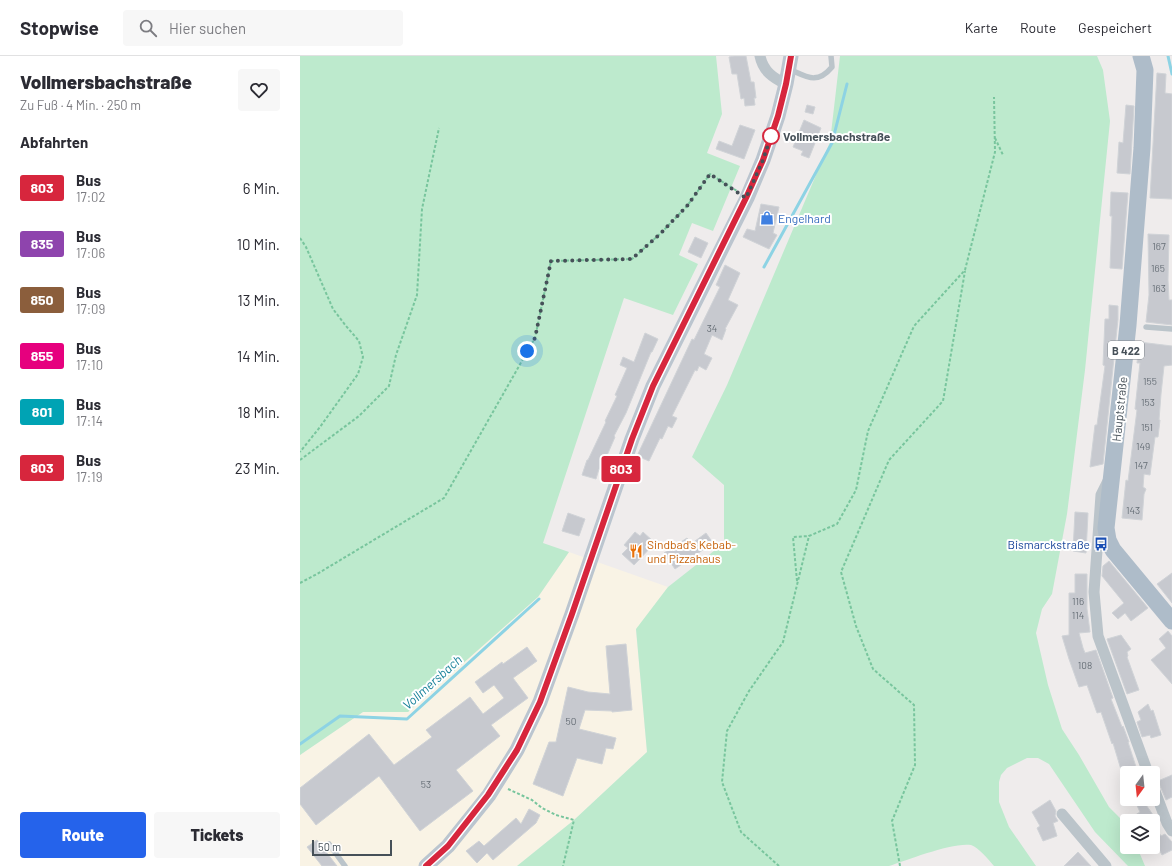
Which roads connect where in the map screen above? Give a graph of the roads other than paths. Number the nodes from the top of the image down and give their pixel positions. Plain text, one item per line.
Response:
1 (760, 56) edge
2 (831, 56) edge
3 (1141, 56) edge
4 (790, 62) edge
5 (786, 84) junction
6 (1146, 327) dead end
7 (1172, 329) edge
8 (1112, 473) junction
9 (1171, 619) edge
10 (1145, 766) edge
11 (1160, 804) edge
12 (1062, 814) dead end
13 (1172, 832) edge
14 (329, 844) dead end
15 (344, 866) edge
16 (426, 866) edge
17 (1106, 866) edge

1 - 5 street
2 - 4 lane
3 - 8 main road, Hauptstraße / B 422
4 - 5 main road
5 - 16 main road
6 - 7 lane
8 - 9 main road, Hauptstraße / B 422
8 - 10 street
11 - 13 street
12 - 17 street
14 - 15 lane

